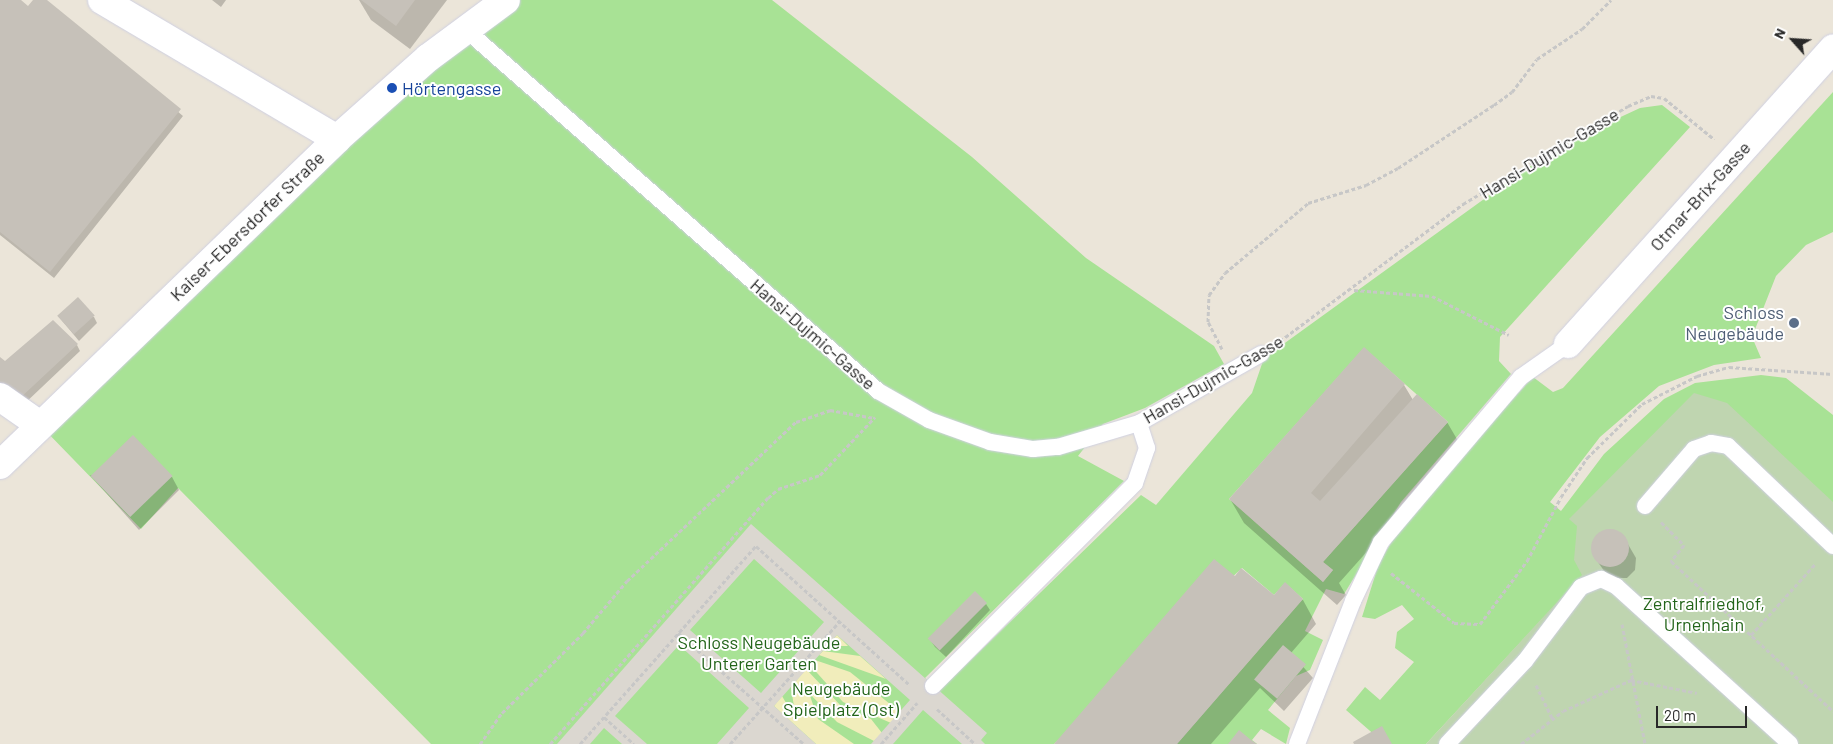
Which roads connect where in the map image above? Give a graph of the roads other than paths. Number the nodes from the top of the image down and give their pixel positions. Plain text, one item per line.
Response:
1 (102, 0) edge
2 (506, 0) edge
3 (465, 29) junction
4 (1833, 49) edge
5 (337, 139) junction
6 (1568, 344) joint
7 (1261, 354) road end
8 (0, 397) edge
9 (1138, 423) junction
10 (40, 425) junction
11 (0, 465) edge
12 (1645, 506) road end
13 (1833, 546) edge
14 (928, 691) road end
15 (1297, 744) edge
16 (1447, 744) edge
17 (1790, 744) edge

1 - 5 street
2 - 3 street, Kaiser-Ebersdorfer Straße
3 - 5 street, Kaiser-Ebersdorfer Straße
3 - 9 lane, Hansi-Dujmic-Gasse
4 - 6 street, Otmar-Brix-Gasse
5 - 10 street, Kaiser-Ebersdorfer Straße
6 - 15 lane
7 - 9 lane, Hansi-Dujmic-Gasse
8 - 10 street
9 - 14 lane
10 - 11 street, Kaiser-Ebersdorfer Straße
12 - 13 lane
16 - 17 lane

